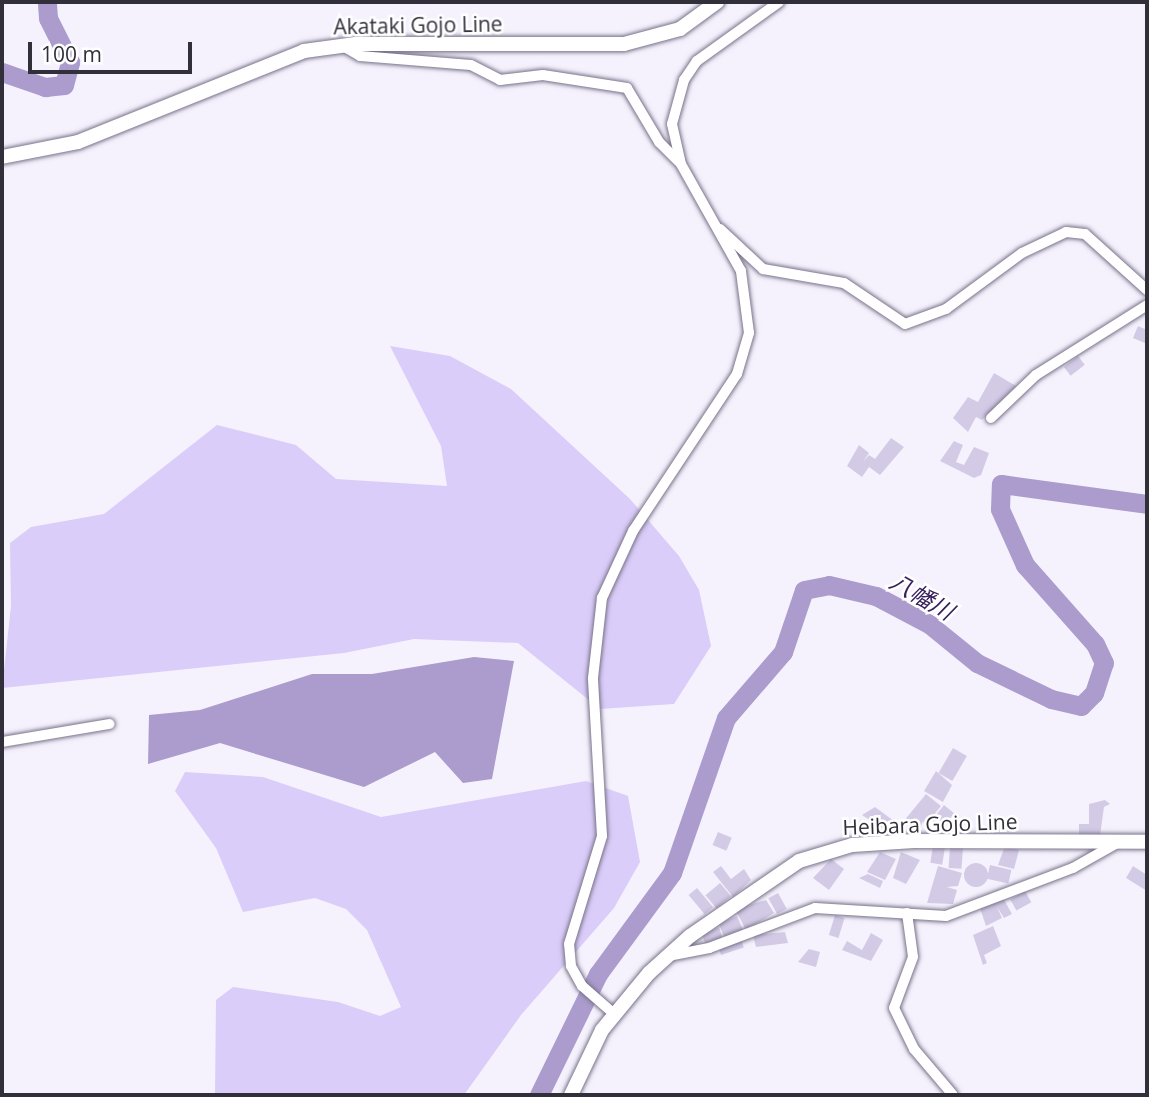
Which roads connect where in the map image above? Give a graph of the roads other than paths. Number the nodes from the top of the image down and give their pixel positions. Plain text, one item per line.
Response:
1 (717, 2) edge
2 (779, 2) edge
3 (340, 45) junction
4 (2, 157) edge
5 (681, 164) junction
6 (720, 229) junction
7 (1147, 290) edge
8 (1147, 305) edge
9 (991, 418) dead end
10 (110, 724) dead end
11 (2, 743) edge
12 (1120, 842) junction
13 (1147, 842) edge
14 (907, 914) junction
15 (666, 956) junction
16 (613, 1013) junction
17 (570, 1095) edge
18 (953, 1095) edge

1 - 3 main road, Akataki Gojo Line
2 - 5 street
3 - 4 main road, Akataki Gojo Line
3 - 5 street
5 - 6 street
6 - 7 street
6 - 16 street
8 - 9 street
10 - 11 street
12 - 13 main road, Heibara Gojo Line
12 - 14 street
12 - 15 main road, Heibara Gojo Line
14 - 15 street
14 - 18 street
15 - 16 main road, Heibara Gojo Line
16 - 17 main road, Heibara Gojo Line

